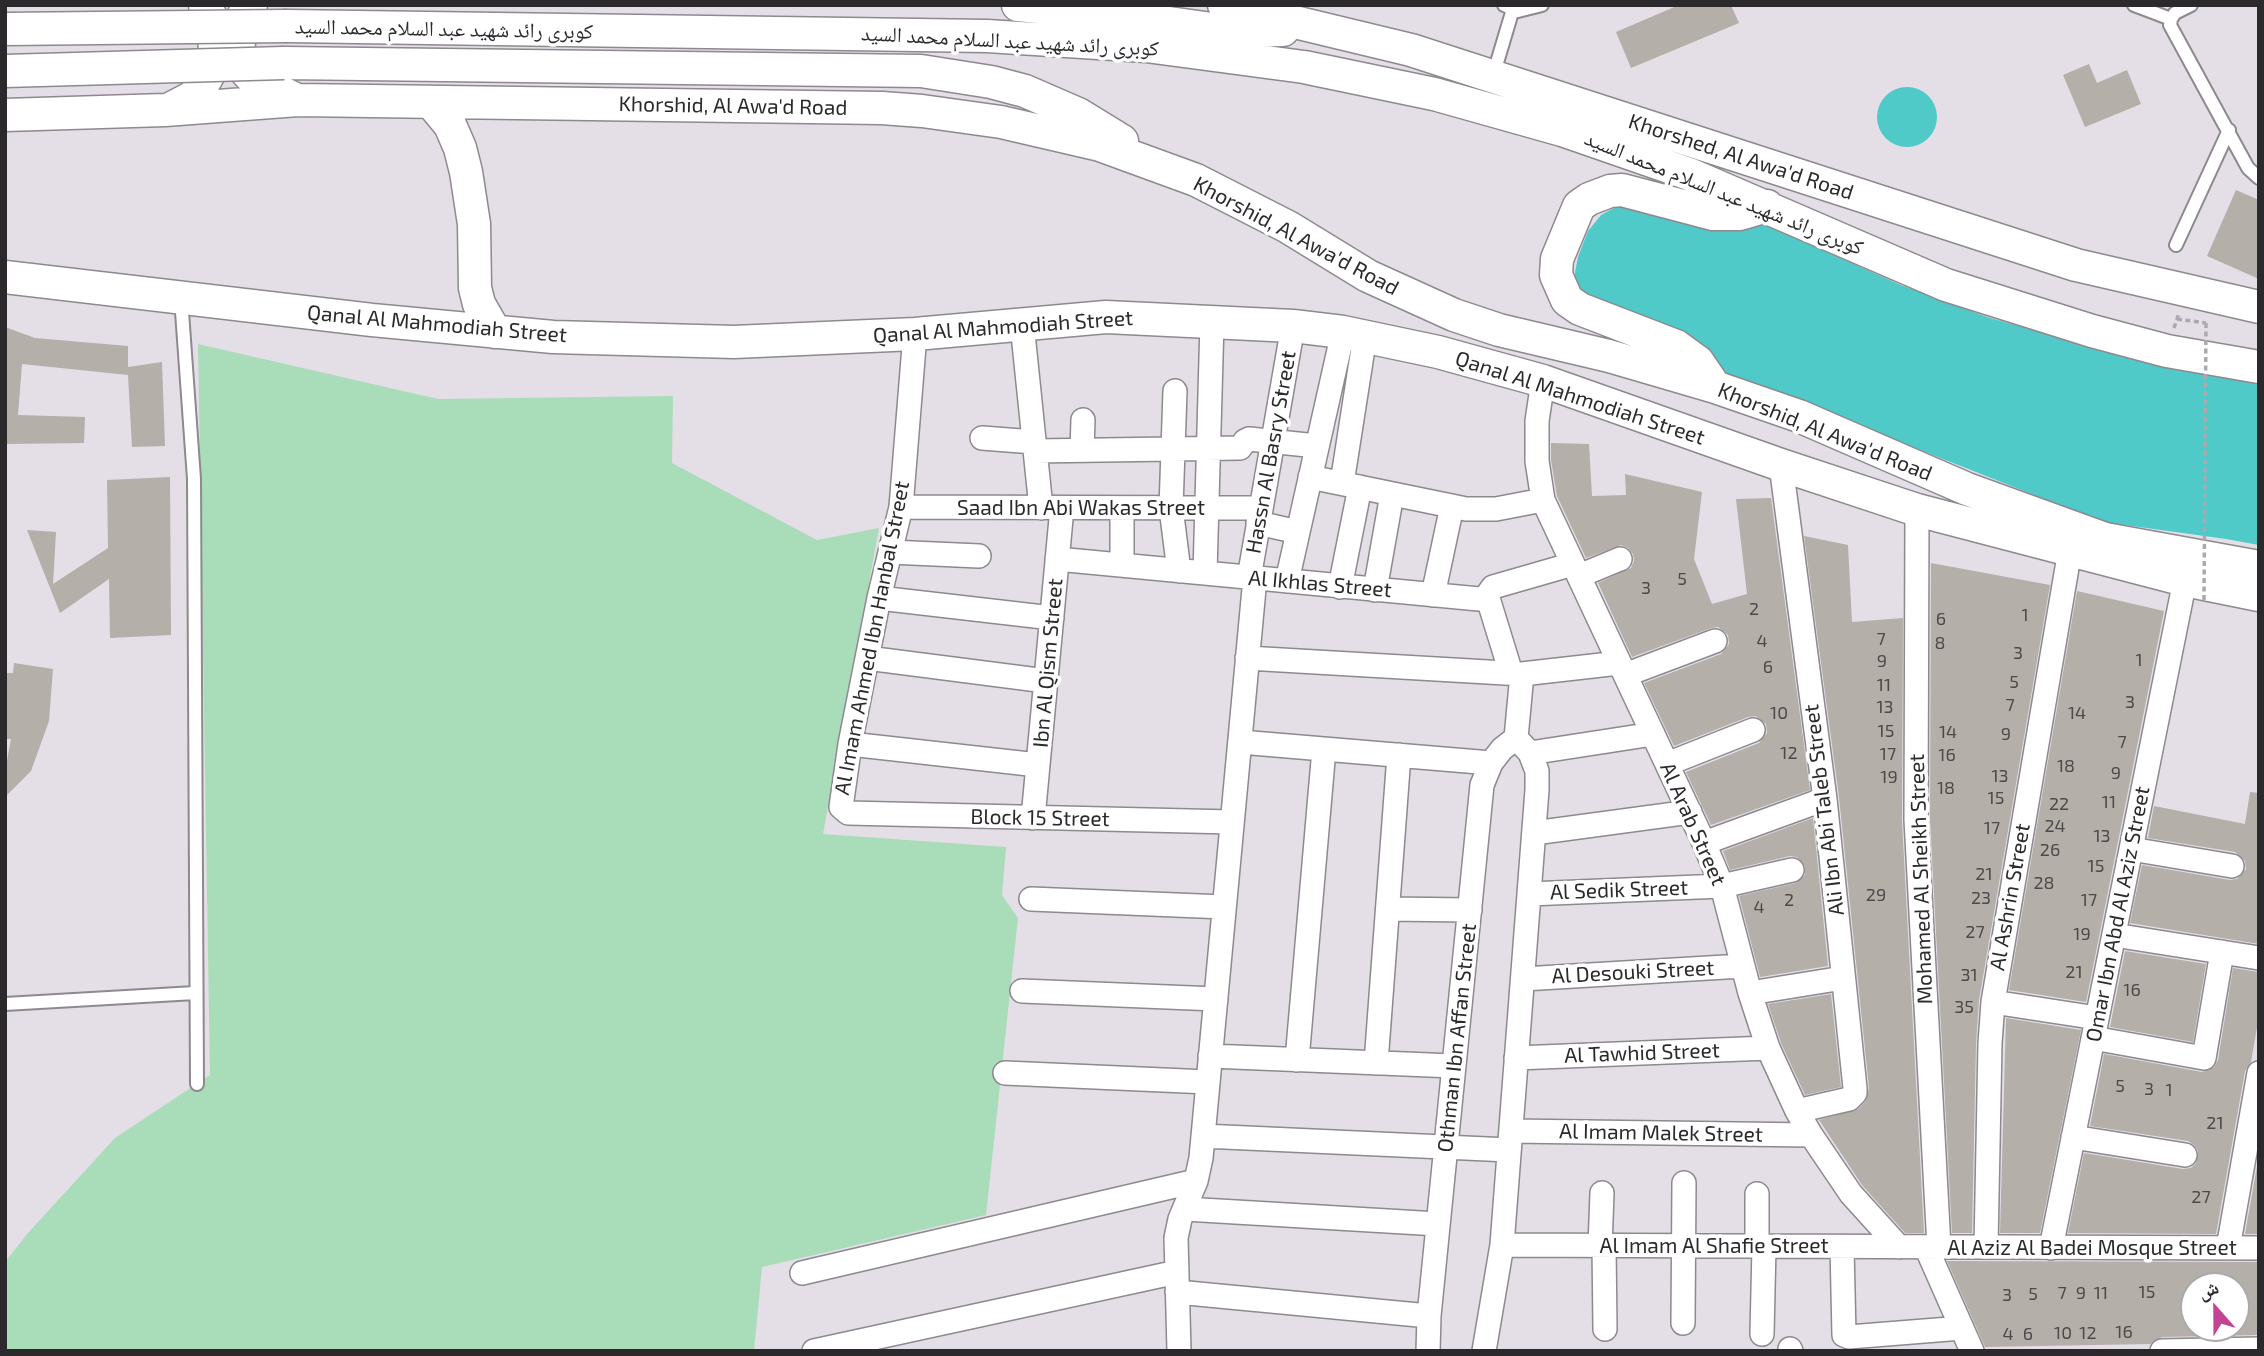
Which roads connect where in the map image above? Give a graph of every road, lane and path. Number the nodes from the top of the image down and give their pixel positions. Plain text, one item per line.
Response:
1 (205, 5) edge
2 (251, 5) edge
3 (1018, 5) edge
4 (1542, 5) edge
5 (2134, 5) edge
6 (2192, 5) edge
7 (1238, 7) edge
8 (1509, 7) edge
9 (2171, 19) junction
10 (1312, 26) junction
11 (5, 29) edge
12 (5, 71) edge
13 (1492, 76) junction
14 (298, 100) junction
15 (431, 102) junction
16 (165, 110) junction
17 (5, 115) edge
18 (2229, 130) junction
19 (1149, 162) junction
20 (2259, 178) edge
21 (1767, 206) junction
22 (2176, 245) dead end
23 (5, 277) edge
24 (181, 298) junction
25 (2182, 305) junction
26 (2259, 307) edge
27 (1212, 322) junction
28 (1022, 324) junction
29 (1293, 326) junction
30 (495, 332) junction
31 (915, 334) junction
32 (1354, 334) junction
33 (2167, 351) junction
34 (2259, 368) edge
35 (1543, 381) junction
36 (1715, 387) junction
37 (1175, 391) dead end
38 (1083, 420) dead end
39 (982, 438) dead end
40 (1273, 442) junction
41 (1035, 446) junction
42 (1317, 446) junction
43 (1173, 449) junction
44 (1208, 449) junction
45 (1082, 450) junction
46 (1781, 465) junction
47 (1310, 477) junction
48 (1351, 485) junction
49 (1392, 494) junction
50 (1544, 500) junction
51 (1452, 506) junction
52 (901, 507) junction
53 (1052, 508) junction
54 (1122, 508) junction
55 (1171, 508) junction
56 (1206, 508) junction
57 (1917, 510) junction
58 (1260, 516) junction
59 (1298, 532) junction
60 (2070, 550) junction
61 (890, 552) junction
62 (979, 556) dead end
63 (1057, 559) junction
64 (1620, 559) dead end
65 (1122, 565) junction
66 (2259, 567) edge
67 (1576, 570) junction
68 (1179, 571) junction
69 (1205, 573) junction
70 (1252, 578) junction
71 (1287, 581) junction
72 (1340, 587) junction
73 (1375, 590) junction
74 (2194, 590) junction
75 (1433, 595) junction
76 (1487, 595) junction
77 (2259, 595) edge
78 (879, 598) junction
79 (1052, 618) junction
80 (1714, 641) dead end
81 (867, 658) junction
82 (1247, 658) junction
83 (1622, 669) junction
84 (1517, 673) junction
85 (1046, 681) junction
86 (1753, 730) dead end
87 (1653, 734) junction
88 (1240, 742) junction
89 (850, 744) junction
90 (1523, 745) junction
91 (1324, 749) junction
92 (1399, 755) junction
93 (1490, 763) junction
94 (1667, 764) junction
95 (1038, 765) junction
96 (1825, 799) junction
97 (1690, 812) junction
98 (848, 813) joint
99 (1033, 818) junction
100 (1232, 822) junction
101 (1534, 833) junction
102 (1704, 843) junction
103 (2131, 849) junction
104 (2232, 866) dead end
105 (1792, 870) dead end
106 (1722, 886) junction
107 (1529, 894) junction
108 (1031, 899) dead end
109 (1224, 908) junction
110 (1388, 909) junction
111 (1470, 909) junction
112 (2114, 935) junction
113 (2222, 952) junction
114 (2259, 958) edge
115 (1742, 966) junction
116 (1843, 978) junction
117 (1523, 979) junction
118 (1022, 991) dead end
119 (195, 993) junction
120 (1750, 993) junction
121 (1216, 999) junction
122 (1993, 1002) junction
123 (5, 1004) edge
124 (2095, 1028) junction
125 (1768, 1048) junction
126 (1210, 1056) junction
127 (1516, 1058) junction
128 (1297, 1060) junction
129 (1376, 1063) junction
130 (1454, 1066) junction
131 (1005, 1073) dead end
132 (2259, 1073) edge
133 (1208, 1082) junction
134 (197, 1084) dead end
135 (1797, 1111) junction
136 (1811, 1135) junction
137 (1203, 1136) junction
138 (2073, 1137) junction
139 (1510, 1141) junction
140 (1446, 1148) junction
141 (2185, 1154) dead end
142 (1196, 1181) junction
143 (1684, 1184) dead end
144 (1602, 1192) dead end
145 (1757, 1194) dead end
146 (1185, 1209) junction
147 (1438, 1224) junction
148 (1502, 1245) junction
149 (1602, 1246) junction
150 (1684, 1246) junction
151 (1760, 1247) junction
152 (1842, 1247) junction
153 (1899, 1247) junction
154 (1932, 1247) junction
155 (1986, 1247) junction
156 (2051, 1248) junction
157 (2228, 1248) junction
158 (2259, 1248) edge
159 (802, 1273) dead end
160 (1177, 1282) junction
161 (1429, 1316) junction
162 (1683, 1323) dead end
163 (1962, 1328) junction
164 (1605, 1329) dead end
165 (1762, 1334) dead end
166 (1863, 1343) edge
167 (2259, 1349) edge
168 (814, 1351) edge
169 (1179, 1351) edge
170 (1428, 1351) edge
171 (1484, 1351) edge
172 (1972, 1351) edge
173 (2162, 1351) edge

1 - 16 main road
2 - 14 main road
3 - 10 main road
4 - 8 lane
5 - 9 lane
6 - 9 lane
7 - 10 main road, Khorshed, Al Awa'd Road
8 - 13 lane
9 - 18 lane
10 - 13 main road, Khorshed, Al Awa'd Road
11 - 21 main road, كوبرى رائد شهيد عبد السلام محمد السيد, bridge
12 - 19 main road, كوبرى رائد شهيد عبد السلام محمد السيد, bridge
13 - 25 main road, Khorshed, Al Awa'd Road
14 - 15 main road, Khorshid, Al Awa'd Road
14 - 16 main road
15 - 19 main road, Khorshid, Al Awa'd Road
15 - 30 main road
16 - 17 main road
18 - 20 lane
18 - 22 lane
19 - 36 main road, Khorshid, Al Awa'd Road
21 - 33 main road, كوبرى رائد شهيد عبد السلام محمد السيد
21 - 36 main road
23 - 24 main road, Qanal Al Mahmodiah Street
24 - 30 main road, Qanal Al Mahmodiah Street
24 - 119 lane
25 - 26 main road, Khorshed, Al Awa'd Road
25 - 33 path
25 - 74 path, bridge
27 - 28 main road, Qanal Al Mahmodiah Street
27 - 29 main road, Qanal Al Mahmodiah Street
27 - 44 street
28 - 31 main road, Qanal Al Mahmodiah Street
28 - 41 street, Ibn Al Qism Street
29 - 32 main road, Qanal Al Mahmodiah Street
29 - 40 street, Hassn Al Basry Street
30 - 31 main road, Qanal Al Mahmodiah Street
31 - 52 street, Al Imam Ahmed Ibn Hanbal Street
32 - 35 main road, Qanal Al Mahmodiah Street
32 - 42 street
32 - 48 street
33 - 34 main road, كوبرى رائد شهيد عبد السلام محمد السيد
35 - 46 main road, Qanal Al Mahmodiah Street
35 - 50 street, Al Arab Street
36 - 66 main road, Khorshid, Al Awa'd Road
37 - 43 street
38 - 45 street
39 - 41 street
40 - 42 street
40 - 44 street
40 - 58 street, Hassn Al Basry Street
41 - 45 street
41 - 53 street, Ibn Al Qism Street
42 - 47 street
43 - 44 street
43 - 45 street
43 - 55 street
44 - 56 street
46 - 57 main road, Qanal Al Mahmodiah Street
46 - 96 street, Ali Ibn Abi Taleb Street
47 - 48 street
47 - 59 street
48 - 49 street
48 - 72 street
49 - 51 street
49 - 73 street
50 - 51 street
50 - 67 street, Al Arab Street
51 - 75 street
52 - 53 street, Saad Ibn Abi Wakas Street
52 - 61 street, Al Imam Ahmed Ibn Hanbal Street
53 - 54 street, Saad Ibn Abi Wakas Street
53 - 63 street, Ibn Al Qism Street
54 - 55 street, Saad Ibn Abi Wakas Street
54 - 65 street
55 - 56 street, Saad Ibn Abi Wakas Street
55 - 68 street
56 - 58 street, Saad Ibn Abi Wakas Street
56 - 69 street
57 - 60 main road, Qanal Al Mahmodiah Street
57 - 154 street, Mohamed Al Sheikh Street
58 - 59 street, Saad Ibn Abi Wakas Street
58 - 70 street, Hassn Al Basry Street
59 - 71 street
60 - 74 main road, Qanal Al Mahmodiah Street
60 - 122 street, Al Ashrin Street
61 - 62 street
61 - 78 street, Al Imam Ahmed Ibn Hanbal Street
63 - 65 street, Al Ikhlas Street
63 - 79 street, Ibn Al Qism Street
64 - 67 street, Al Ikhlas Street
65 - 68 street, Al Ikhlas Street
67 - 76 street, Al Ikhlas Street
67 - 83 street, Al Arab Street
68 - 69 street, Al Ikhlas Street
69 - 70 street, Al Ikhlas Street
70 - 71 street, Al Ikhlas Street
70 - 82 street, Hassn Al Basry Street
71 - 72 street, Al Ikhlas Street
72 - 73 street, Al Ikhlas Street
73 - 75 street, Al Ikhlas Street
74 - 77 main road, Qanal Al Mahmodiah Street
74 - 103 street, Omar Ibn Abd Al Aziz Street
75 - 76 street, Al Ikhlas Street
76 - 84 street
78 - 79 street
78 - 81 street, Al Imam Ahmed Ibn Hanbal Street
79 - 85 street, Ibn Al Qism Street
80 - 83 street
81 - 85 street
81 - 89 street, Al Imam Ahmed Ibn Hanbal Street
82 - 84 street
82 - 88 street, Hassn Al Basry Street
83 - 84 street
83 - 87 street, Al Arab Street
84 - 90 street
85 - 95 street, Ibn Al Qism Street
86 - 94 street
87 - 90 street
87 - 94 street, Al Arab Street
88 - 91 street
88 - 100 street, Hassn Al Basry Street
89 - 95 street
89 - 98 street, Al Imam Ahmed Ibn Hanbal Street
90 - 93 street
90 - 101 street
91 - 92 street
91 - 128 street
92 - 93 street
92 - 110 street
93 - 111 street, Othman Ibn Affan Street
94 - 97 street, Al Arab Street
95 - 99 street, Ibn Al Qism Street
96 - 102 street
96 - 116 street, Ali Ibn Abi Taleb Street
97 - 101 street
97 - 102 street, Al Arab Street
98 - 99 street, Block 15 Street
99 - 100 street, Block 15 Street
100 - 109 street, Hassn Al Basry Street
101 - 107 street
102 - 106 street, Al Arab Street
103 - 104 street
103 - 112 street, Omar Ibn Abd Al Aziz Street
105 - 106 street, Al Sedik Street
106 - 107 street, Al Sedik Street
106 - 115 street, Al Arab Street
107 - 117 street
108 - 109 street
109 - 121 street, Hassn Al Basry Street
110 - 111 street
110 - 129 street
111 - 130 street, Othman Ibn Affan Street
112 - 113 street
112 - 124 street, Omar Ibn Abd Al Aziz Street
113 - 114 street
113 - 124 street
115 - 117 street, Al Desouki Street
115 - 120 street, Al Arab Street
116 - 120 street
116 - 135 street, Ali Ibn Abi Taleb Street
117 - 127 street
118 - 121 street
119 - 123 lane
119 - 134 lane
120 - 125 street, Al Arab Street
121 - 126 street, Hassn Al Basry Street
122 - 124 street
122 - 155 street, Al Ashrin Street
124 - 138 street, Omar Ibn Abd Al Aziz Street
125 - 127 street, Al Tawhid Street
125 - 135 street, Al Arab Street
126 - 128 street
126 - 133 street, Hassn Al Basry Street
127 - 139 street
128 - 129 street
129 - 130 street
130 - 140 street, Othman Ibn Affan Street
131 - 133 street
132 - 157 street
133 - 137 street, Hassn Al Basry Street
135 - 136 street, Al Arab Street
136 - 139 street, Al Imam Malek Street
136 - 153 street, Al Arab Street
137 - 140 street, Al Imam Malek Street
137 - 142 street, Hassn Al Basry Street
138 - 141 street
138 - 156 street, Omar Ibn Abd Al Aziz Street
139 - 140 street, Al Imam Malek Street
139 - 148 street
140 - 147 street, Othman Ibn Affan Street
142 - 146 street, Hassn Al Basry Street
142 - 159 street
143 - 150 street
144 - 149 street
145 - 151 street
146 - 147 street
146 - 160 street, Hassn Al Basry Street
147 - 161 street, Othman Ibn Affan Street
148 - 149 street, Al Imam Al Shafie Street
148 - 171 street
149 - 150 street, Al Imam Al Shafie Street
149 - 164 street
150 - 151 street, Al Imam Al Shafie Street
150 - 162 street
151 - 152 street, Al Imam Al Shafie Street
151 - 165 street
152 - 153 street, Al Imam Al Shafie Street
152 - 166 street
153 - 154 street, Al Imam Al Shafie Street
154 - 155 street, Al Aziz Al Badei Mosque Street
154 - 163 street
155 - 156 street, Al Aziz Al Badei Mosque Street
156 - 157 street, Al Aziz Al Badei Mosque Street
157 - 158 street, Al Aziz Al Badei Mosque Street
160 - 161 street
160 - 168 street
160 - 169 street, Hassn Al Basry Street
161 - 170 street, Othman Ibn Affan Street
163 - 166 street
163 - 172 street
167 - 173 street

